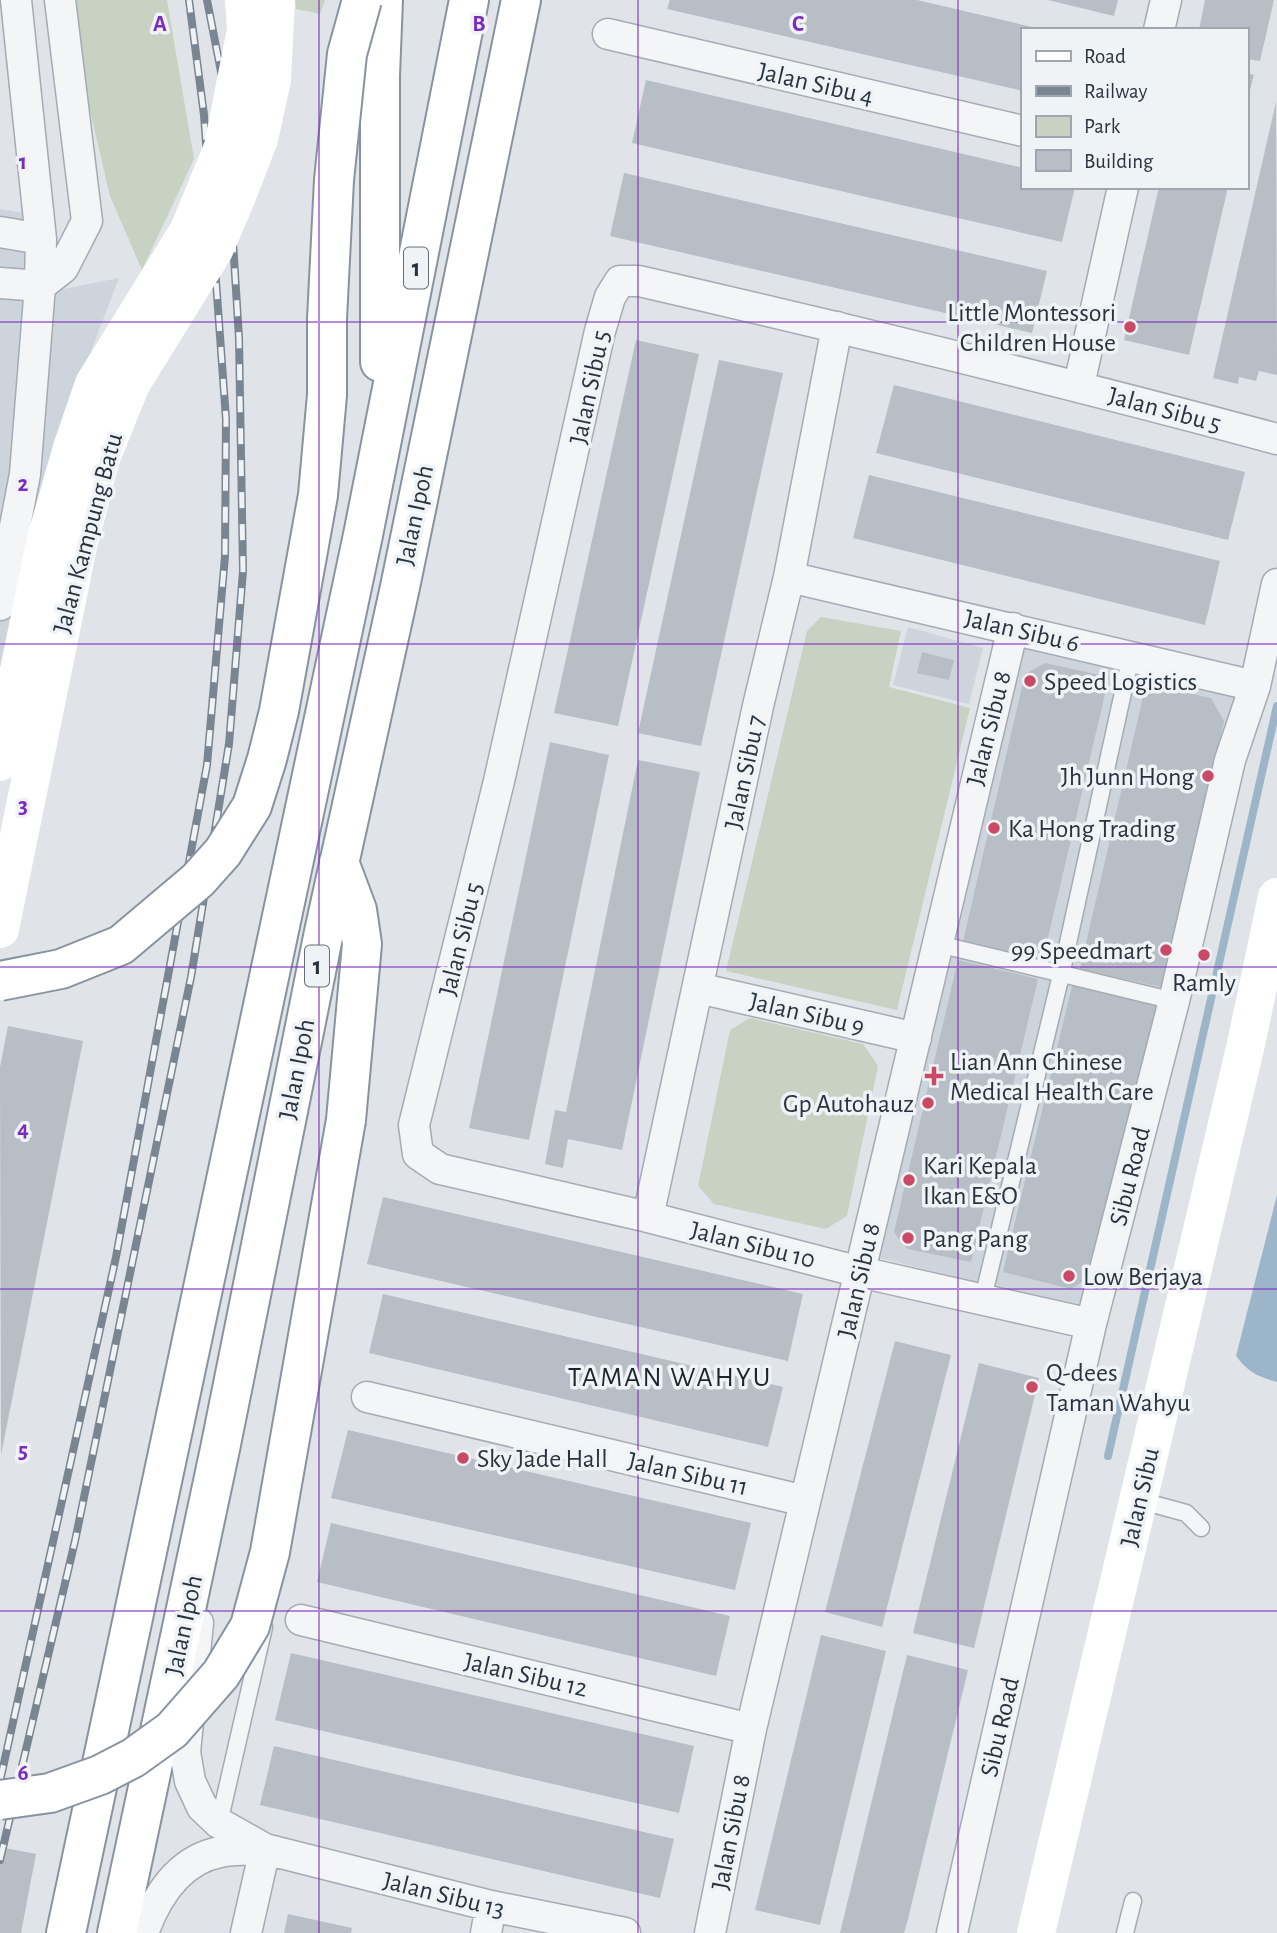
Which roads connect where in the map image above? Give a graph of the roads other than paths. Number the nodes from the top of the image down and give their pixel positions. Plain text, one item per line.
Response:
1 (16, 0) edge
2 (60, 0) edge
3 (244, 0) edge
4 (276, 0) edge
5 (362, 0) edge
6 (383, 0) edge
7 (469, 0) edge
8 (521, 0) edge
9 (1166, 0) edge
10 (1159, 28) edge
11 (608, 34) dead end
12 (1021, 131) edge
13 (1123, 189) edge
14 (0, 232) edge
15 (41, 239) junction
16 (0, 283) edge
17 (40, 286) junction
18 (837, 327) junction
19 (1079, 385) junction
20 (1277, 439) edge
21 (379, 458) junction
22 (789, 577) junction
23 (1277, 584) edge
24 (0, 605) edge
25 (1013, 628) junction
26 (1130, 656) junction
27 (1255, 686) junction
28 (0, 762) edge
29 (339, 862) junction
30 (1277, 897) edge
31 (0, 929) edge
32 (938, 944) junction
33 (1061, 975) junction
34 (0, 981) edge
35 (698, 988) junction
36 (1174, 1002) junction
37 (916, 1038) junction
38 (418, 1154) joint
39 (648, 1217) junction
40 (860, 1272) junction
41 (983, 1298) junction
42 (1091, 1324) junction
43 (367, 1397) dead end
44 (220, 1449) junction
45 (805, 1500) junction
46 (1138, 1500) junction
47 (1201, 1528) dead end
48 (267, 1613) dead end
49 (301, 1620) dead end
50 (751, 1728) junction
51 (0, 1800) edge
52 (219, 1823) junction
53 (265, 1849) junction
54 (1133, 1901) dead end
55 (488, 1919) edge
56 (65, 1933) edge
57 (117, 1933) edge
58 (143, 1933) edge
59 (246, 1933) edge
60 (625, 1933) edge
61 (710, 1933) edge
62 (952, 1933) edge
63 (1036, 1933) edge
64 (1125, 1933) edge

1 - 15 street
2 - 17 street
3 - 28 main road, Jalan Kampung Batu, bridge
4 - 31 main road, Jalan Kampung Batu, bridge
5 - 34 main road, bridge
6 - 21 main road
7 - 21 main road, Jalan Ipoh / 1
8 - 29 main road, Jalan Ipoh / 1
9 - 10 street
11 - 12 street, Jalan Sibu 4
13 - 19 street
14 - 15 street
15 - 17 street
16 - 17 street
17 - 24 street
18 - 19 street, Jalan Sibu 5
18 - 22 street, Jalan Sibu 7
18 - 38 street, Jalan Sibu 5
19 - 20 street, Jalan Sibu 5
21 - 56 main road, Jalan Ipoh / 1
22 - 25 street, Jalan Sibu 6
22 - 35 street, Jalan Sibu 7
23 - 27 street, Sibu Road
25 - 26 street, Jalan Sibu 6
25 - 32 street, Jalan Sibu 8
26 - 27 street, Jalan Sibu 6
26 - 33 lane
27 - 36 street, Sibu Road
29 - 44 main road, Jalan Ipoh / 1
29 - 51 main road, bridge
30 - 46 main road, Jalan Sibu
32 - 33 lane
32 - 37 street, Jalan Sibu 8
33 - 36 lane
33 - 41 lane
35 - 37 street, Jalan Sibu 9
35 - 39 street, Jalan Sibu 7
36 - 42 street, Sibu Road
37 - 40 street, Jalan Sibu 8
38 - 39 street, Jalan Sibu 10
39 - 40 street, Jalan Sibu 10
40 - 41 street, Jalan Sibu 10
40 - 45 street, Jalan Sibu 8
41 - 42 street, Jalan Sibu 10
42 - 62 street, Sibu Road
43 - 45 street, Jalan Sibu 11
44 - 52 street, Jalan Sibu 13
44 - 57 main road, Jalan Ipoh / 1
45 - 50 street, Jalan Sibu 8
46 - 47 lane
46 - 63 main road, Jalan Sibu
48 - 52 lane
49 - 50 street, Jalan Sibu 12
50 - 61 street, Jalan Sibu 8
52 - 53 street, Jalan Sibu 13
53 - 55 street, Jalan Sibu 13
53 - 58 street, Jalan Sibu 13
53 - 59 street
54 - 64 lane
55 - 60 street, Jalan Sibu 13

